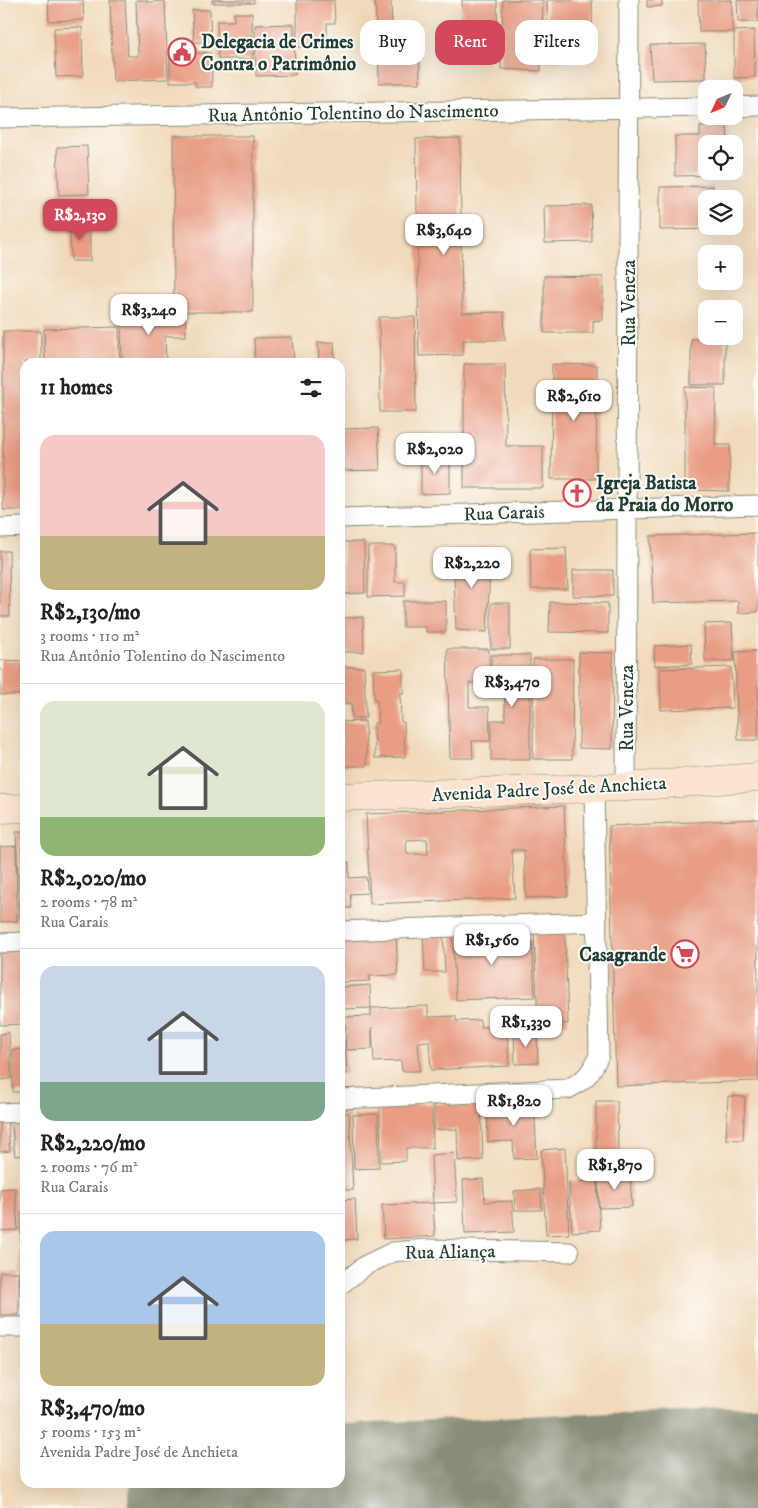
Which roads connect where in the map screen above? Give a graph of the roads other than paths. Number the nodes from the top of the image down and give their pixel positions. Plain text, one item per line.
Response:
1 (629, 0) edge
2 (758, 106) edge
3 (698, 107) edge
4 (743, 107) edge
5 (629, 108) junction
6 (0, 118) edge
7 (758, 505) edge
8 (628, 509) junction
9 (345, 518) edge
10 (20, 527) edge
11 (0, 528) edge
12 (758, 777) edge
13 (626, 787) junction
14 (594, 788) junction
15 (345, 797) edge
16 (20, 808) edge
17 (0, 809) edge
18 (597, 922) junction
19 (345, 931) edge
20 (20, 942) edge
21 (0, 943) edge
22 (345, 1099) edge
23 (20, 1112) edge
24 (0, 1113) edge
25 (569, 1252) dead end
26 (345, 1281) edge
27 (0, 1327) edge
28 (20, 1327) edge

1 - 5 street, Rua Veneza
2 - 4 street
3 - 5 street, Rua Antônio Tolentino do Nascimento
5 - 6 street, Rua Antônio Tolentino do Nascimento
5 - 8 street, Rua Veneza
7 - 8 street, Rua Carais
8 - 9 street, Rua Carais
8 - 13 street, Rua Veneza
10 - 11 street
12 - 13 main road, Avenida Padre José de Anchieta
13 - 14 main road, Avenida Padre José de Anchieta
14 - 15 main road, Avenida Padre José de Anchieta
14 - 18 street
16 - 17 main road
18 - 19 street
18 - 22 street
20 - 21 street
23 - 24 street
25 - 26 street, Rua Aliança
27 - 28 street

